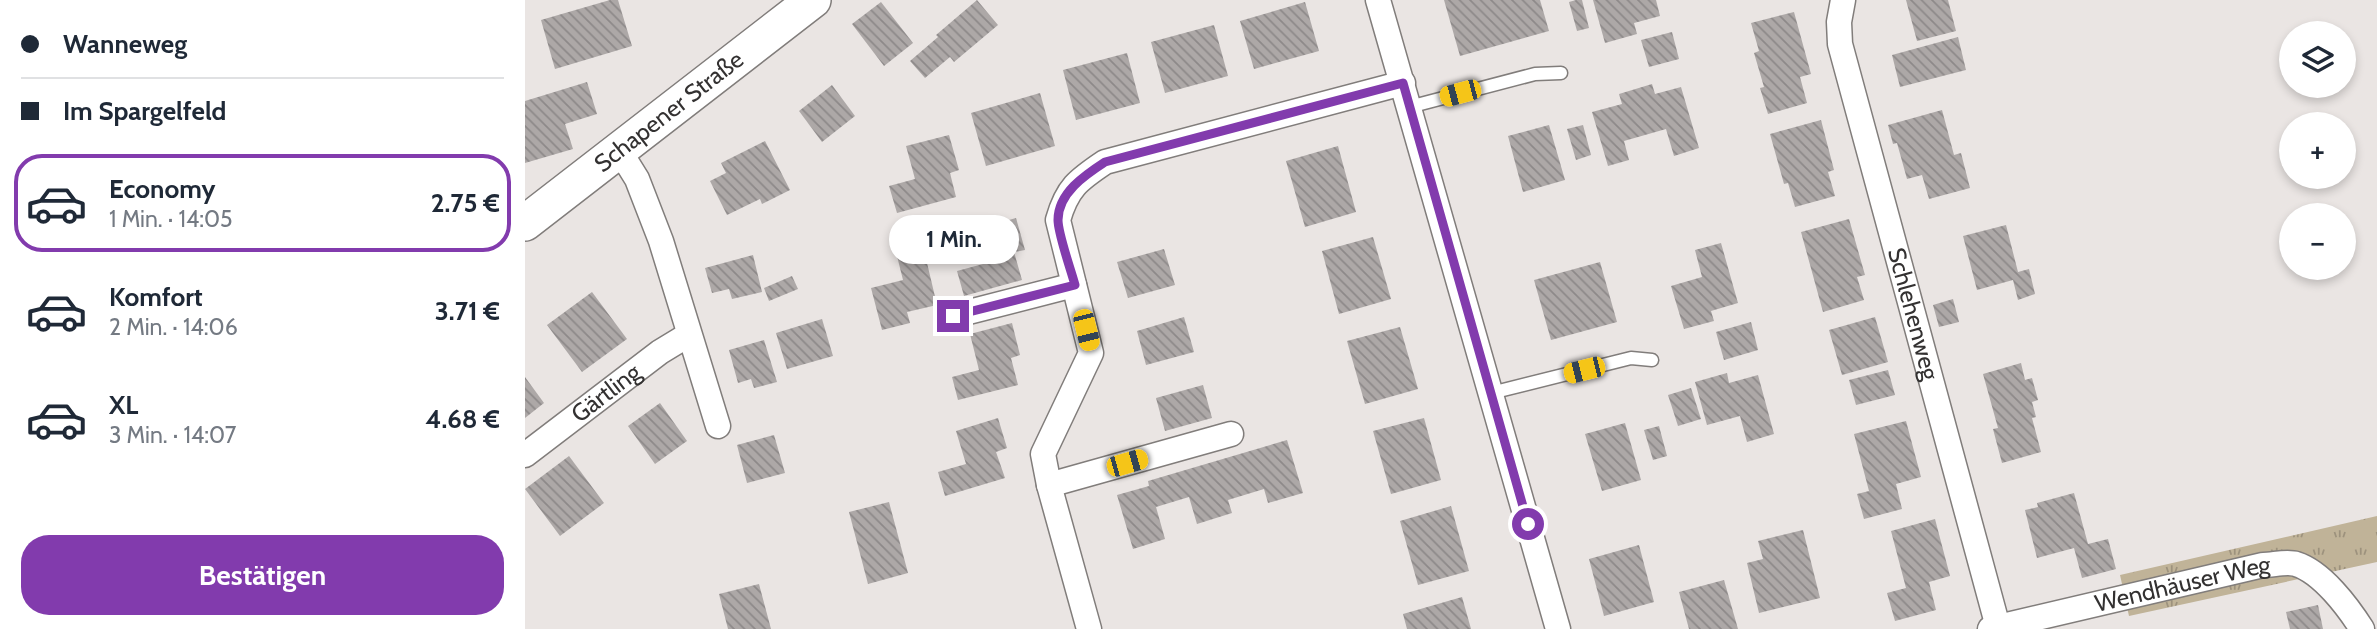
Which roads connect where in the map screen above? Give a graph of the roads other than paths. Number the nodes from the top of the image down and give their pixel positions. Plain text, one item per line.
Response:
1 (1378, 0) edge
2 (1843, 0) edge
3 (806, 2) edge
4 (1560, 74) dead end
5 (1403, 83) junction
6 (1409, 107) junction
7 (619, 150) junction
8 (525, 223) edge
9 (1075, 285) junction
10 (953, 316) dead end
11 (688, 335) junction
12 (1652, 360) dead end
13 (1491, 393) junction
14 (718, 426) dead end
15 (1231, 434) dead end
16 (525, 456) edge
17 (1049, 485) junction
18 (1994, 628) edge
19 (1089, 629) edge
20 (1558, 629) edge
21 (2362, 629) edge

1 - 5 street
2 - 18 street, Schlehenweg
3 - 7 street, Schapener Straße
4 - 6 lane
5 - 6 street
5 - 9 street
6 - 13 street
7 - 8 street, Schapener Straße
7 - 11 street
9 - 10 street
9 - 17 street
11 - 14 street
11 - 16 street, Gärtling
12 - 13 lane
13 - 20 street
15 - 17 street
17 - 19 street
18 - 21 street, Wendhäuser Weg

